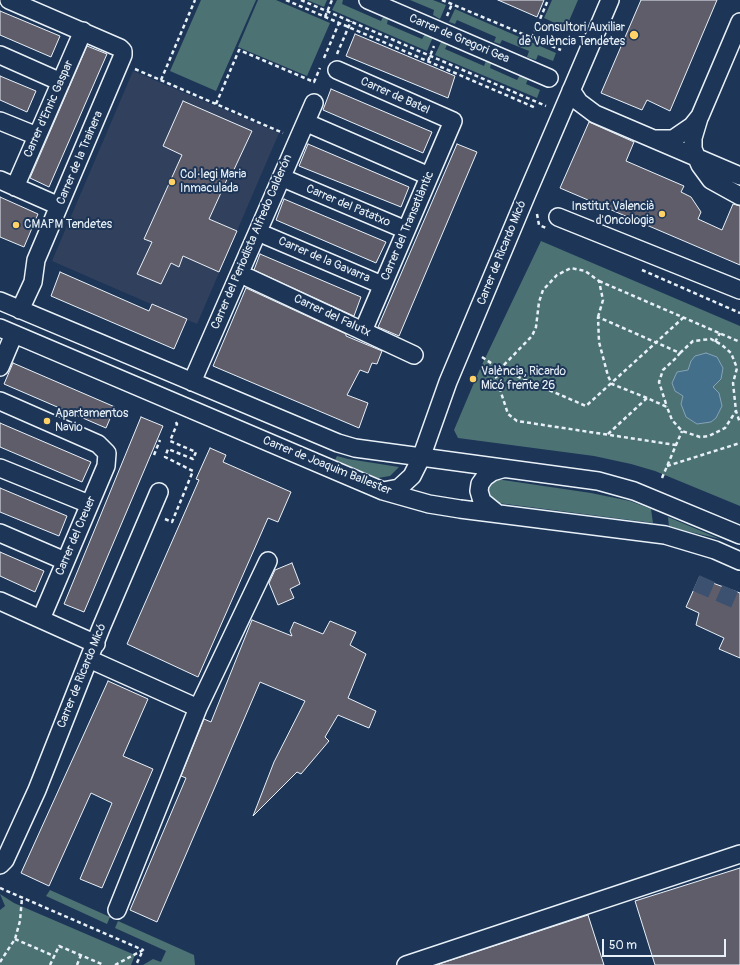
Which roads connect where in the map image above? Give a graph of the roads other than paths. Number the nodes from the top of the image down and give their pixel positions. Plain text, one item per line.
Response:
1 (9, 0) edge
2 (368, 0) edge
3 (610, 0) edge
4 (740, 22) edge
5 (83, 31) junction
6 (0, 56) edge
7 (337, 70) dead end
8 (549, 78) dead end
9 (61, 82) junction
10 (571, 90) junction
11 (314, 103) dead end
12 (700, 116) junction
13 (0, 121) edge
14 (452, 121) joint
15 (314, 126) dead end
16 (37, 136) junction
17 (653, 139) junction
18 (697, 158) junction
19 (429, 176) junction
20 (740, 176) edge
21 (290, 181) dead end
22 (7, 183) edge
23 (740, 196) edge
24 (59, 206) junction
25 (558, 217) dead end
26 (406, 230) junction
27 (267, 236) dead end
28 (249, 278) dead end
29 (382, 285) junction
30 (740, 290) edge
31 (0, 301) edge
32 (20, 310) junction
33 (7, 331) edge
34 (363, 331) junction
35 (414, 355) dead end
36 (0, 367) edge
37 (192, 382) junction
38 (0, 401) edge
39 (421, 458) junction
40 (0, 468) edge
41 (502, 469) junction
42 (383, 491) junction
43 (159, 492) dead end
44 (90, 504) junction
45 (498, 514) junction
46 (0, 533) edge
47 (740, 535) edge
48 (65, 561) junction
49 (268, 561) dead end
50 (740, 561) edge
51 (0, 601) edge
52 (41, 619) junction
53 (96, 644) junction
54 (89, 659) junction
55 (198, 708) junction
56 (740, 854) edge
57 (2, 862) edge
58 (117, 910) dead end
59 (406, 965) edge

1 - 5 street
2 - 8 street, Carrer de Gregori Gea
3 - 10 street, Carrer de Ricardo Micó
4 - 12 street
5 - 9 street, Carrer d'Enric Gaspar
5 - 24 street, Carrer de la Trainera
6 - 9 street
7 - 14 street, Carrer de Batel
9 - 16 street, Carrer d'Enric Gaspar
10 - 17 street
10 - 39 street, Carrer de Ricardo Micó
11 - 37 street, Carrer del Periodista Alfredo Calderón
12 - 17 street
12 - 18 street
13 - 16 street
14 - 19 street, Carrer del Transatlàntic
15 - 19 street
16 - 22 street, Carrer d'Enric Gaspar
17 - 18 street
18 - 20 street
18 - 23 street
19 - 26 street, Carrer del Transatlàntic
21 - 26 street, Carrer del Patatxo
22 - 24 street
24 - 32 street, Carrer de la Trainera
25 - 30 street
26 - 29 street, Carrer del Transatlàntic
27 - 29 street, Carrer de la Gavarra
28 - 34 street, Carrer del Falutx
29 - 34 street, Carrer del Transatlàntic
31 - 32 street, Carrer de Joaquim Ballester
32 - 37 street, Carrer de Joaquim Ballester
33 - 36 street
33 - 42 street, Carrer de Joaquim Ballester
34 - 35 street, Carrer del Falutx
37 - 39 street, Carrer de Joaquim Ballester
38 - 44 street, Carrer del Creuer
39 - 41 street, Carrer de Joaquim Ballester
39 - 42 street, Carrer de Ricardo Micó
40 - 44 street
41 - 45 street
41 - 47 street, Carrer de Joaquim Ballester
42 - 45 street, Carrer de Joaquim Ballester
43 - 53 street, Carrer de Ricardo Micó
44 - 48 street, Carrer del Creuer
45 - 50 street, Carrer de Joaquim Ballester
46 - 48 street
48 - 52 street, Carrer del Creuer
49 - 55 street
51 - 52 street
52 - 53 street
53 - 54 street, Carrer de Ricardo Micó
54 - 55 street
54 - 57 street, Carrer de Ricardo Micó
55 - 58 street
56 - 59 street

